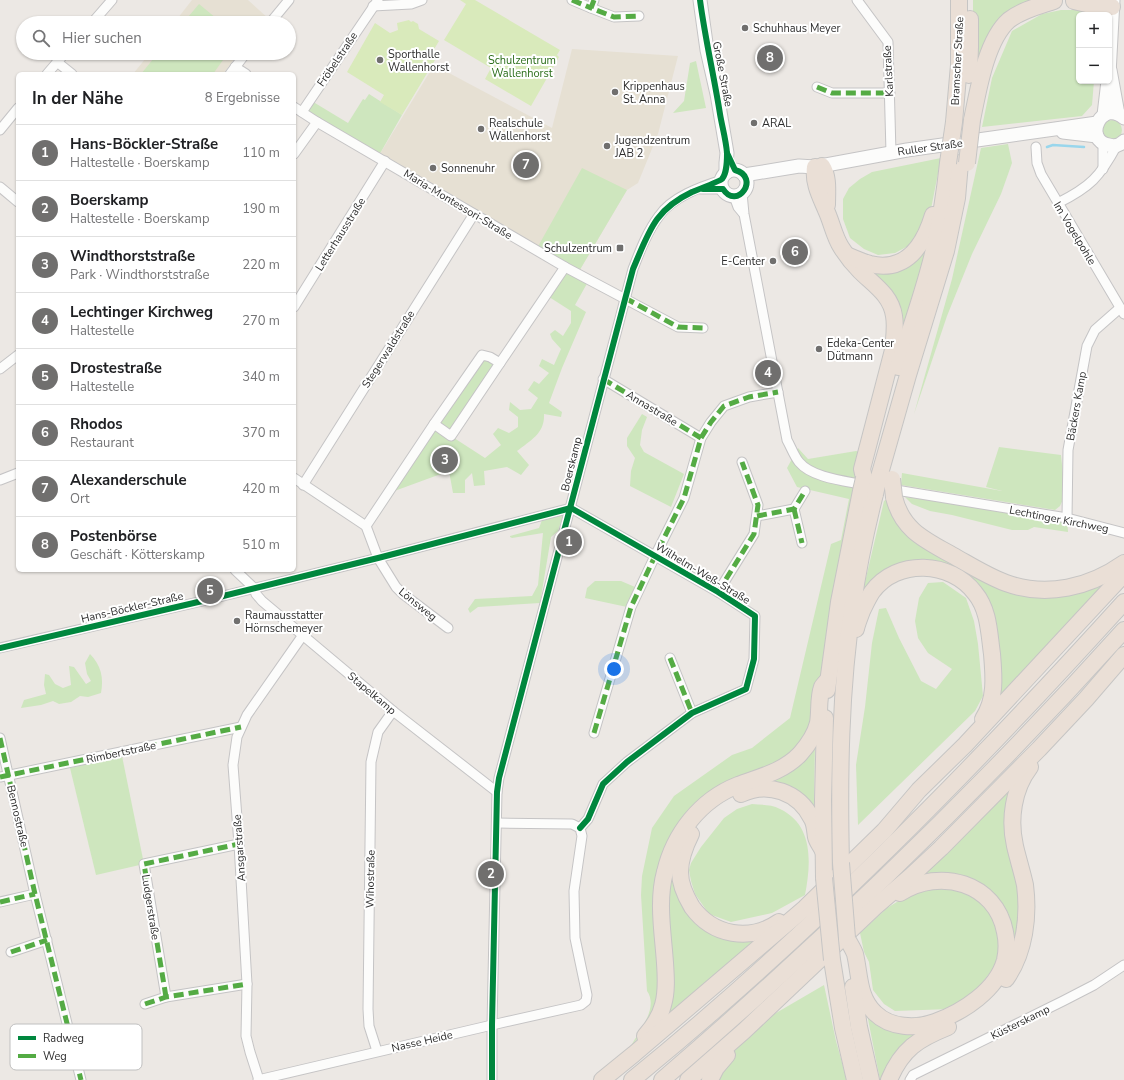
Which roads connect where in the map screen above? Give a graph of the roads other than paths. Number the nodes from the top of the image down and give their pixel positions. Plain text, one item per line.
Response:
1 (112, 0) edge
2 (289, 0) edge
3 (422, 0) edge
4 (572, 0) edge
5 (700, 0) edge
6 (856, 0) edge
7 (959, 0) edge
8 (969, 0) edge
9 (1053, 0) edge
10 (1078, 0) edge
11 (375, 3) edge
12 (592, 4) edge
13 (1112, 4) edge
14 (98, 16) edge
15 (276, 16) edge
16 (639, 16) dead end
17 (1111, 48) edge
18 (241, 60) edge
19 (57, 62) joint
20 (233, 70) edge
21 (49, 72) edge
22 (70, 72) edge
23 (1112, 78) edge
24 (1108, 84) edge
25 (817, 87) dead end
26 (890, 92) junction
27 (16, 110) edge
28 (298, 110) edge
29 (1121, 116) edge
30 (964, 121) junction
31 (317, 122) junction
32 (1100, 129) junction
33 (0, 130) edge
34 (1120, 143) edge
35 (1036, 147) dead end
36 (296, 151) edge
37 (891, 152) junction
38 (385, 161) junction
39 (958, 163) junction
40 (819, 166) junction
41 (1102, 169) junction
42 (946, 182) junction
43 (734, 183) junction
44 (0, 187) edge
45 (16, 200) edge
46 (1058, 203) junction
47 (474, 214) junction
48 (847, 255) junction
49 (565, 267) junction
50 (625, 298) junction
51 (296, 304) edge
52 (1122, 311) edge
53 (703, 328) dead end
54 (16, 357) edge
55 (500, 363) junction
56 (0, 369) edge
57 (603, 379) junction
58 (778, 392) junction
59 (434, 424) junction
60 (701, 438) junction
61 (742, 462) dead end
62 (16, 474) edge
63 (0, 480) edge
64 (296, 480) edge
65 (871, 481) junction
66 (303, 485) junction
67 (805, 491) dead end
68 (571, 508) junction
69 (794, 509) junction
70 (757, 516) junction
71 (1067, 518) junction
72 (366, 526) junction
73 (1124, 533) edge
74 (802, 543) dead end
75 (655, 556) junction
76 (378, 558) junction
77 (1124, 563) edge
78 (237, 572) edge
79 (1124, 574) edge
80 (254, 588) junction
81 (718, 592) junction
82 (1124, 602) edge
83 (448, 628) dead end
84 (1124, 630) edge
85 (303, 635) junction
86 (0, 648) edge
87 (1124, 655) edge
88 (670, 658) dead end
89 (828, 680) junction
90 (844, 688) junction
91 (393, 711) junction
92 (692, 714) junction
93 (241, 726) junction
94 (594, 733) dead end
95 (974, 734) junction
96 (0, 738) edge
97 (1039, 749) junction
98 (4, 776) edge
99 (497, 792) junction
100 (497, 823) junction
101 (580, 828) junction
102 (239, 844) junction
103 (823, 851) junction
104 (35, 894) junction
105 (0, 902) edge
106 (875, 907) junction
107 (805, 908) junction
108 (47, 940) junction
109 (847, 941) junction
110 (11, 952) dead end
111 (1124, 965) edge
112 (247, 984) junction
113 (166, 998) junction
114 (145, 1004) dead end
115 (67, 1024) edge
116 (492, 1024) junction
117 (744, 1031) junction
118 (377, 1051) junction
119 (634, 1054) junction
120 (78, 1070) edge
121 (911, 1078) edge
122 (81, 1080) edge
123 (258, 1080) edge
124 (492, 1080) edge
125 (602, 1080) edge
126 (632, 1080) edge
127 (662, 1080) edge
128 (688, 1080) edge
129 (710, 1080) edge
130 (854, 1080) edge
131 (871, 1080) edge
132 (889, 1080) edge

1 - 14 street
2 - 15 street
3 - 11 street, Fröbelstraße
4 - 12 street
5 - 43 main road, Große Straße
6 - 26 street, Karlstraße
7 - 30 highway, Bramscher Straße
8 - 30 highway, Bramscher Straße
9 - 10 highway
9 - 30 highway
10 - 13 highway
11 - 28 street, Fröbelstraße
12 - 16 street
13 - 17 main road
18 - 20 street
19 - 21 street
19 - 22 street
23 - 29 main road
24 - 32 main road
25 - 26 street
26 - 37 street, Karlstraße
27 - 33 street
28 - 31 street, Maria-Montessori-Straße
29 - 32 main road
30 - 39 highway, bridge
31 - 36 street
31 - 38 street, Maria-Montessori-Straße
32 - 34 main road
32 - 37 main road, Ruller Straße
32 - 41 street
34 - 41 street
35 - 46 street, Im Vogelpohle
37 - 40 main road, Ruller Straße
38 - 47 street, Maria-Montessori-Straße
38 - 51 street, Letterhausstraße
39 - 42 highway
39 - 65 highway
40 - 43 main road, Ruller Straße
40 - 48 highway
41 - 46 street
42 - 48 highway
42 - 65 highway
43 - 50 street, Boerskamp
43 - 58 street, Lechtinger Kirchweg
44 - 45 street
46 - 52 street, Im Vogelpohle
47 - 49 street, Maria-Montessori-Straße
47 - 66 street, Stegerwaldstraße
48 - 65 highway
49 - 50 street, Maria-Montessori-Straße
49 - 55 street
50 - 53 street, Maria-Montessori-Straße
50 - 57 street, Boerskamp
52 - 71 street, Bäckers Kamp
54 - 56 street
55 - 59 street
55 - 59 street
57 - 60 street, Annastraße
57 - 68 street, Boerskamp
58 - 60 street
58 - 71 street, Lechtinger Kirchweg
59 - 72 street
60 - 75 street
61 - 70 street
62 - 63 street
64 - 66 street
65 - 77 highway, bridge
65 - 89 highway
65 - 90 highway
66 - 72 street
67 - 69 street
68 - 75 street, Wilhelm-Weß-Straße
68 - 76 street, Hans-Böckler-Straße
68 - 99 street, Boerskamp
69 - 70 street
69 - 74 street
70 - 81 street
71 - 73 street, Lechtinger Kirchweg
72 - 76 street, Lönsweg
75 - 81 street, Wilhelm-Weß-Straße
75 - 94 street
76 - 80 street, Hans-Böckler-Straße
76 - 83 street, Lönsweg
78 - 80 street, Stapelkamp
79 - 95 highway
80 - 85 street, Stapelkamp
80 - 86 street, Hans-Böckler-Straße
81 - 92 street, Wilhelm-Weß-Straße
82 - 126 highway
84 - 127 highway
85 - 91 street, Stapelkamp
85 - 93 street, Ansgarstraße
87 - 97 highway
88 - 92 street
89 - 103 highway
89 - 119 highway
90 - 95 highway
90 - 109 highway, bridge
91 - 99 street, Stapelkamp
91 - 118 street, Wihostraße
92 - 101 street, Wilhelm-Weß-Straße
93 - 98 street, Rimbertstraße
93 - 102 street, Ansgarstraße
95 - 107 highway
96 - 98 street, Bennostraße
97 - 106 highway
97 - 132 highway
98 - 104 street, Bennostraße
99 - 100 street, Boerskamp
100 - 101 street
100 - 116 street, Boerskamp
101 - 116 street, Nasse Heide
102 - 112 street, Ansgarstraße
102 - 113 street, Ludgerstraße
103 - 107 highway
103 - 130 highway, bridge
104 - 105 street
104 - 108 street, Bennostraße
106 - 109 highway
106 - 117 highway
107 - 119 highway
108 - 110 street
108 - 115 street, Bennostraße
109 - 131 highway
111 - 121 street, Küsterskamp
112 - 113 street
112 - 123 street, Ansgarstraße
113 - 114 street
116 - 118 street, Nasse Heide
116 - 124 street, Boerskamp
117 - 128 highway
117 - 129 highway
118 - 123 street, Nasse Heide
119 - 125 highway
120 - 122 street, Bennostraße

